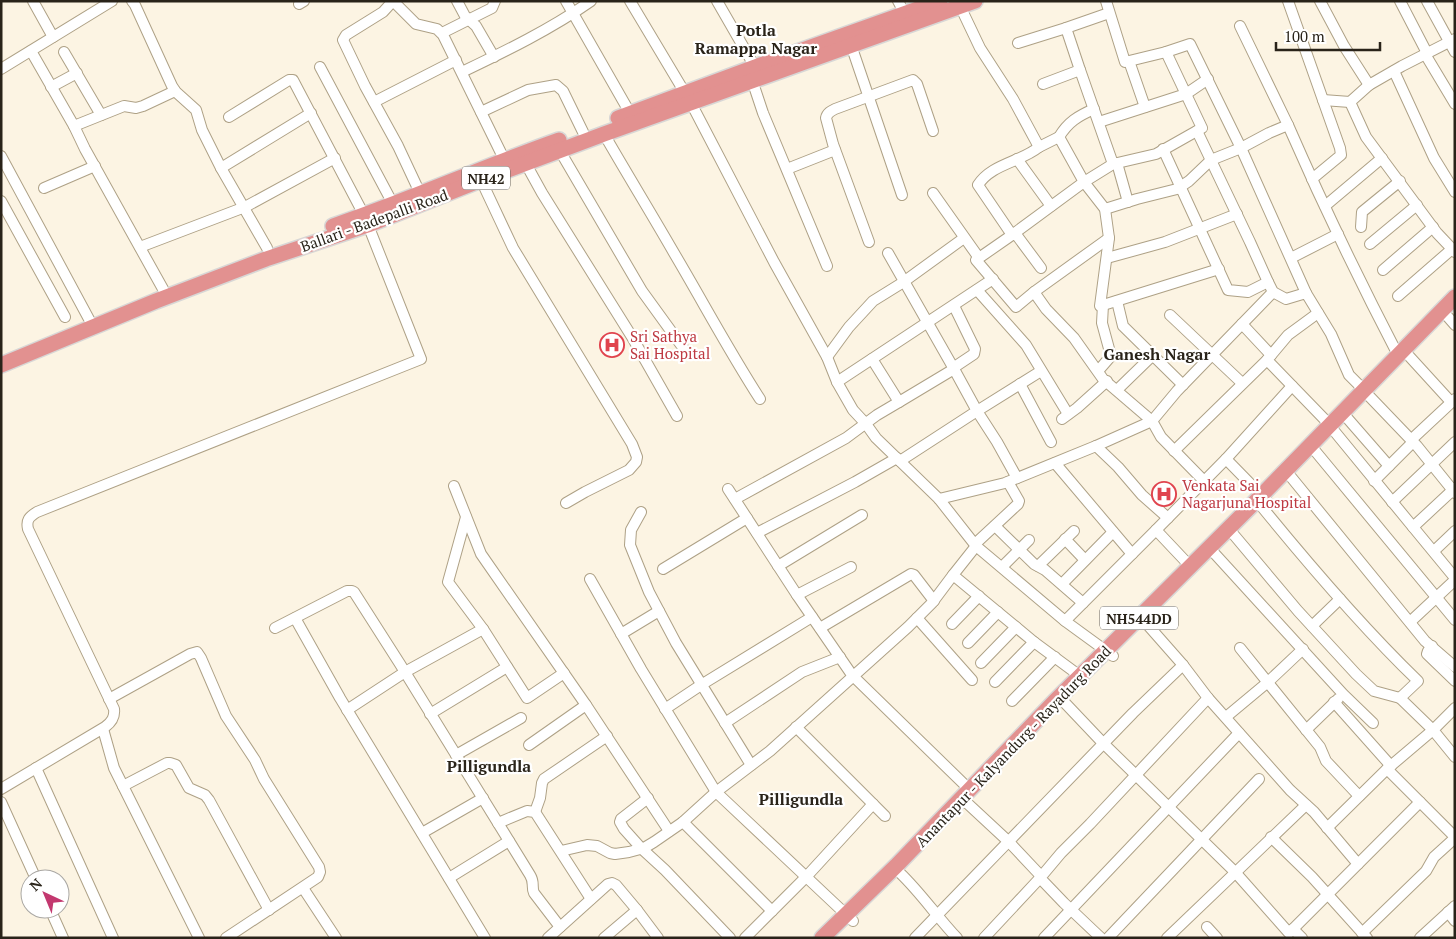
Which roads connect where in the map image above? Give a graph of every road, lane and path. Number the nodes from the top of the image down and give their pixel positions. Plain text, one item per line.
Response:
1 (34, 1) edge
2 (132, 1) edge
3 (393, 1) edge
4 (458, 1) edge
5 (495, 1) edge
6 (566, 1) edge
7 (591, 1) edge
8 (630, 1) edge
9 (717, 1) edge
10 (940, 1) edge
11 (975, 1) edge
12 (1106, 1) edge
13 (1288, 1) edge
14 (1320, 1) edge
15 (1400, 1) edge
16 (1428, 1) edge
17 (110, 2) edge
18 (960, 6) junction
19 (902, 8) edge
20 (1109, 13) junction
21 (574, 14) junction
22 (469, 20) junction
23 (1240, 26) dead end
24 (1066, 28) junction
25 (442, 33) junction
26 (53, 37) junction
27 (1452, 40) edge
28 (1018, 43) dead end
29 (851, 44) junction
30 (31, 50) junction
31 (64, 52) dead end
32 (1166, 52) junction
33 (1455, 52) edge
34 (1426, 54) junction
35 (494, 57) junction
36 (456, 60) junction
37 (1129, 61) junction
38 (320, 67) dead end
39 (1, 69) edge
40 (1080, 70) junction
41 (1394, 71) junction
42 (462, 72) junction
43 (77, 74) junction
44 (753, 74) junction
45 (1208, 79) junction
46 (1043, 84) dead end
47 (1369, 85) junction
48 (51, 87) junction
49 (175, 91) junction
50 (1186, 94) junction
51 (869, 96) junction
52 (688, 98) junction
53 (1323, 100) junction
54 (374, 102) junction
55 (1350, 102) junction
56 (1455, 104) edge
57 (1145, 107) junction
58 (1094, 109) junction
59 (481, 112) junction
60 (311, 113) junction
61 (630, 113) junction
62 (101, 115) junction
63 (229, 117) dead end
64 (1098, 122) junction
65 (1288, 125) junction
66 (74, 126) junction
67 (932, 131) dead end
68 (1197, 131) junction
69 (583, 132) junction
70 (604, 134) junction
71 (1059, 137) junction
72 (1039, 146) junction
73 (1241, 148) junction
74 (1163, 149) junction
75 (560, 150) junction
76 (835, 150) junction
77 (1, 156) edge
78 (335, 158) junction
79 (1382, 158) junction
80 (504, 159) junction
81 (1017, 159) junction
82 (1211, 160) junction
83 (1115, 163) junction
84 (526, 164) junction
85 (95, 166) junction
86 (222, 168) junction
87 (787, 169) junction
88 (1312, 179) junction
89 (481, 180) junction
90 (1400, 181) junction
91 (1084, 182) junction
92 (1180, 187) junction
93 (44, 188) dead end
94 (1455, 192) edge
95 (420, 193) junction
96 (933, 193) dead end
97 (902, 195) dead end
98 (1, 201) edge
99 (1128, 202) junction
100 (393, 204) junction
101 (1417, 205) junction
102 (1051, 206) junction
103 (1325, 206) junction
104 (245, 207) junction
105 (1105, 209) junction
106 (4, 213) edge
107 (1237, 214) junction
108 (366, 220) junction
109 (1361, 227) dead end
110 (1433, 227) junction
111 (1200, 229) junction
112 (1013, 234) junction
113 (1338, 234) junction
114 (964, 238) junction
115 (1109, 238) junction
116 (869, 242) dead end
117 (1370, 244) dead end
118 (140, 246) junction
119 (268, 248) junction
120 (1454, 251) edge
121 (888, 253) dead end
122 (979, 258) junction
123 (1107, 258) junction
124 (1290, 258) junction
125 (827, 266) dead end
126 (1041, 268) dead end
127 (1219, 269) junction
128 (1383, 270) dead end
129 (993, 279) junction
130 (903, 282) junction
131 (1268, 282) junction
132 (163, 289) junction
133 (977, 290) junction
134 (1034, 292) junction
135 (1273, 292) junction
136 (1306, 293) junction
137 (1398, 296) dead end
138 (1455, 297) edge
139 (1117, 301) junction
140 (1103, 305) junction
141 (954, 306) junction
142 (1318, 313) junction
143 (1170, 315) dead end
144 (65, 317) dead end
145 (1452, 317) edge
146 (90, 321) junction
147 (928, 323) junction
148 (1242, 324) junction
149 (684, 349) dead end
150 (1153, 355) junction
151 (1212, 355) junction
152 (1404, 355) junction
153 (1, 356) edge
154 (827, 357) junction
155 (1269, 357) junction
156 (872, 359) junction
157 (1, 365) edge
158 (953, 369) junction
159 (1041, 370) junction
160 (1098, 371) junction
161 (1107, 381) junction
162 (837, 382) junction
163 (1242, 383) junction
164 (1020, 384) junction
165 (1183, 385) junction
166 (1292, 386) junction
167 (1117, 390) junction
168 (1367, 394) junction
169 (760, 399) dead end
170 (1453, 401) edge
171 (899, 402) junction
172 (977, 411) junction
173 (677, 416) dead end
174 (1348, 419) junction
175 (1152, 422) junction
176 (866, 424) junction
177 (1333, 429) junction
178 (1412, 441) junction
179 (1051, 442) dead end
180 (1455, 442) edge
181 (1096, 446) junction
182 (1174, 451) junction
183 (1316, 452) junction
184 (898, 459) junction
185 (1226, 459) junction
186 (1054, 463) junction
187 (1432, 464) junction
188 (1389, 466) junction
189 (1291, 477) junction
190 (1013, 480) junction
191 (1204, 481) junction
192 (1374, 481) junction
193 (454, 486) dead end
194 (728, 489) dead end
195 (1454, 490) edge
196 (735, 499) junction
197 (939, 499) junction
198 (1264, 501) junction
199 (1392, 502) junction
200 (566, 503) dead end
201 (640, 512) dead end
202 (862, 515) dead end
203 (466, 517) junction
204 (747, 518) junction
205 (1168, 518) junction
206 (995, 526) junction
207 (1413, 527) junction
208 (1156, 530) junction
209 (1074, 531) dead end
210 (1455, 531) edge
211 (1113, 532) junction
212 (757, 533) junction
213 (1234, 535) junction
214 (1065, 539) junction
215 (1029, 540) dead end
216 (976, 545) junction
217 (1019, 550) junction
218 (1434, 551) junction
219 (1132, 554) junction
220 (1215, 554) junction
221 (1085, 560) junction
222 (778, 566) junction
223 (1038, 566) junction
224 (1190, 566) junction
225 (852, 567) dead end
226 (1002, 567) junction
227 (663, 569) dead end
228 (953, 575) junction
229 (1454, 577) edge
230 (590, 579) dead end
231 (1062, 584) junction
232 (797, 595) junction
233 (979, 596) junction
234 (1436, 597) junction
235 (1340, 599) junction
236 (934, 601) junction
237 (1083, 602) junction
238 (658, 611) junction
239 (998, 612) junction
240 (812, 617) junction
241 (295, 618) junction
242 (917, 618) junction
243 (1455, 620) edge
244 (1065, 621) junction
245 (1410, 622) junction
246 (1146, 623) junction
247 (952, 624) dead end
248 (1312, 626) junction
249 (1016, 627) junction
250 (276, 628) dead end
251 (820, 628) junction
252 (483, 629) junction
253 (621, 634) junction
254 (1034, 642) junction
255 (968, 643) dead end
256 (1432, 646) junction
257 (1240, 648) dead end
258 (1303, 649) junction
259 (1109, 653) junction
260 (840, 657) junction
261 (1055, 657) junction
262 (981, 663) dead end
263 (1183, 665) junction
264 (507, 667) junction
265 (1455, 667) edge
266 (405, 672) junction
267 (564, 673) junction
268 (853, 676) junction
269 (1080, 676) junction
270 (972, 680) dead end
271 (1455, 681) edge
272 (995, 682) dead end
273 (1268, 682) junction
274 (701, 685) junction
275 (1343, 694) junction
276 (1208, 698) junction
277 (1400, 698) junction
278 (109, 699) junction
279 (1012, 701) dead end
280 (1334, 702) junction
281 (1065, 703) junction
282 (586, 705) junction
283 (1455, 708) edge
284 (665, 709) junction
285 (347, 710) junction
286 (430, 714) junction
287 (1226, 717) junction
288 (521, 718) dead end
289 (725, 723) junction
290 (1372, 723) dead end
291 (796, 727) junction
292 (103, 729) junction
293 (1306, 730) junction
294 (1433, 730) junction
295 (1240, 733) junction
296 (607, 736) junction
297 (529, 745) dead end
298 (1104, 745) junction
299 (456, 755) junction
300 (1455, 757) edge
301 (751, 765) junction
302 (1389, 767) junction
303 (36, 768) junction
304 (1136, 775) junction
305 (1258, 779) dead end
306 (123, 786) junction
307 (1, 789) edge
308 (716, 792) junction
309 (1359, 796) junction
310 (969, 797) junction
311 (482, 798) junction
312 (648, 798) junction
313 (1, 802) edge
314 (1420, 802) junction
315 (873, 804) junction
316 (1306, 805) junction
317 (1170, 807) junction
318 (535, 812) junction
319 (884, 816) dead end
320 (683, 822) junction
321 (498, 823) junction
322 (1327, 828) junction
323 (669, 830) junction
324 (422, 833) junction
325 (1271, 837) junction
326 (1455, 838) edge
327 (1202, 839) junction
328 (509, 841) junction
329 (1009, 842) junction
330 (641, 848) junction
331 (561, 851) junction
332 (1358, 864) junction
333 (31, 869) edge
334 (1235, 872) junction
335 (900, 873) junction
336 (806, 877) junction
337 (1041, 877) junction
338 (450, 878) junction
339 (303, 888) junction
340 (1328, 894) junction
341 (591, 899) junction
342 (1451, 909) edge
343 (269, 910) junction
344 (637, 910) junction
345 (1071, 910) junction
346 (772, 911) junction
347 (937, 915) junction
348 (850, 918) junction
349 (54, 919) edge
350 (1455, 921) edge
351 (560, 927) junction
352 (1207, 927) dead end
353 (1289, 933) edge
354 (1361, 935) edge
355 (63, 938) edge
356 (113, 938) edge
357 (199, 938) edge
358 (226, 938) edge
359 (336, 938) edge
360 (485, 938) edge
361 (548, 938) edge
362 (604, 938) edge
363 (658, 938) edge
364 (730, 938) edge
365 (745, 938) edge
366 (822, 938) edge
367 (837, 938) edge
368 (915, 938) edge
369 (957, 938) edge
370 (984, 938) edge
371 (1044, 938) edge
372 (1101, 938) edge
373 (1108, 938) edge
374 (1167, 938) edge
375 (1217, 938) edge
376 (1302, 938) edge
377 (1420, 938) edge

1 - 26 street
2 - 49 street
3 - 25 street
3 - 54 street
4 - 22 street
5 - 22 street
6 - 21 street
7 - 21 street
8 - 52 street
9 - 44 street
10 - 19 highway, Ballari - Badepalli Road / NH42
11 - 18 highway, Ballari - Badepalli Road / NH42
12 - 20 street
13 - 53 street
14 - 47 street
15 - 34 street
16 - 27 street
17 - 26 street
18 - 29 highway, Ballari - Badepalli Road / NH42
18 - 72 street
19 - 44 highway, Ballari - Badepalli Road / NH42
20 - 24 street
20 - 37 street
21 - 35 street
21 - 61 street
22 - 25 street
22 - 35 street
23 - 65 street
24 - 28 street
24 - 40 street
25 - 36 street
26 - 30 street
27 - 33 street
27 - 34 street
29 - 44 highway, Ballari - Badepalli Road / NH42
29 - 51 street
30 - 39 street
30 - 48 street
31 - 43 street
32 - 37 street
32 - 45 street
32 - 50 street
34 - 41 street
34 - 56 street
35 - 42 street
36 - 42 street
36 - 54 street
37 - 57 street
38 - 100 street
40 - 46 street
40 - 58 street
41 - 47 street
41 - 94 street
42 - 59 street
43 - 48 street
43 - 62 street
44 - 52 highway, Ballari - Badepalli Road / NH42
44 - 87 street
45 - 50 street
45 - 73 street
47 - 55 street
48 - 66 street
49 - 62 street
49 - 86 street
50 - 57 street
50 - 68 street
51 - 67 street
51 - 76 street
51 - 97 street
52 - 61 highway, Ballari - Badepalli Road / NH42
52 - 70 highway, Ballari - Badepalli Road / NH42
52 - 154 street
53 - 55 street
53 - 88 street
54 - 95 street
55 - 79 street
57 - 64 street
58 - 64 street
58 - 71 street
59 - 69 street
59 - 80 street
60 - 63 street
60 - 78 street
60 - 86 street
61 - 69 highway, Ballari - Badepalli Road / NH42
62 - 66 street
64 - 83 street
65 - 73 street
65 - 88 street
66 - 85 street
68 - 74 street
68 - 82 street
69 - 80 highway, Ballari - Badepalli Road / NH42
70 - 75 highway, Ballari - Badepalli Road / NH42
70 - 169 street
71 - 72 street
71 - 91 street
72 - 81 street
73 - 82 street
73 - 124 street
74 - 83 street
74 - 92 street
75 - 84 highway, Ballari - Badepalli Road / NH42
75 - 149 street
76 - 87 street
76 - 116 street
77 - 146 street
78 - 104 street
78 - 108 street
79 - 90 street
79 - 103 street
80 - 95 highway, Ballari - Badepalli Road / NH42
81 - 102 street
81 - 112 street
82 - 92 street
82 - 107 street
83 - 91 street
83 - 99 street
84 - 89 highway, Ballari - Badepalli Road / NH42
84 - 173 street
85 - 93 street
85 - 118 street
86 - 104 street
87 - 125 street
88 - 103 street
89 - 108 highway, Ballari - Badepalli Road / NH42
89 - 200 street
90 - 101 street
90 - 109 street
91 - 102 street
91 - 105 street
92 - 99 street
92 - 111 street
95 - 100 highway, Ballari - Badepalli Road / NH42
96 - 114 street
98 - 106 street
99 - 105 street
100 - 108 highway, Ballari - Badepalli Road / NH42
101 - 110 street
101 - 117 street
102 - 112 street
103 - 113 street
104 - 118 street
104 - 119 street
105 - 115 street
106 - 144 street
107 - 111 street
107 - 131 street
108 - 119 highway, Ballari - Badepalli Road / NH42
108 - 157 highway, Ballari - Badepalli Road / NH42
108 - 278 street
110 - 120 street
110 - 128 street
111 - 123 street
111 - 127 street
112 - 122 street
112 - 126 street
113 - 124 street
113 - 152 street
114 - 122 street
114 - 130 street
115 - 123 street
115 - 134 street
118 - 132 street
119 - 132 highway, Ballari - Badepalli Road / NH42
120 - 137 street
121 - 130 street
122 - 129 street
123 - 140 street
124 - 136 street
127 - 131 street
127 - 139 street
129 - 133 street
129 - 134 street
130 - 147 street
130 - 154 street
131 - 135 street
132 - 146 highway, Ballari - Badepalli Road / NH42
133 - 141 street
133 - 159 street
134 - 160 street
135 - 136 street
135 - 148 street
136 - 142 street
138 - 152 highway, Anantapur - Kalyandurg - Rayadurg Road / NH544DD
139 - 140 street
139 - 150 street
140 - 160 street
141 - 147 street
141 - 158 street
142 - 155 street
142 - 168 street
143 - 151 street
145 - 152 highway, Anantapur - Kalyandurg - Rayadurg Road / NH544DD
146 - 153 highway, Ballari - Badepalli Road / NH42
147 - 156 street
147 - 158 street
148 - 151 street
148 - 155 street
150 - 165 street
150 - 167 street
151 - 163 street
151 - 165 street
152 - 168 highway, Anantapur - Kalyandurg - Rayadurg Road / NH544DD
152 - 170 street
154 - 162 street
155 - 163 street
155 - 166 street
156 - 162 street
156 - 171 street
158 - 171 street
158 - 172 street
159 - 161 street
159 - 164 street
160 - 161 street
161 - 167 street
162 - 176 street
163 - 182 street
164 - 172 street
164 - 179 street
165 - 175 street
166 - 177 street
166 - 185 street
167 - 175 street
168 - 174 highway, Anantapur - Kalyandurg - Rayadurg Road / NH544DD
168 - 177 highway, Anantapur - Kalyandurg - Rayadurg Road / NH544DD
168 - 178 street
170 - 178 street
171 - 176 street
172 - 184 street
172 - 190 street
174 - 177 highway, Anantapur - Kalyandurg - Rayadurg Road / NH544DD
174 - 188 street
175 - 181 street
175 - 182 street
176 - 184 street
176 - 196 street
177 - 183 highway, Anantapur - Kalyandurg - Rayadurg Road / NH544DD
177 - 192 street
177 - 198 highway, Anantapur - Kalyandurg - Rayadurg Road / NH544DD
178 - 187 street
178 - 188 street
180 - 187 street
181 - 186 street
181 - 205 street
182 - 191 street
183 - 189 highway, Anantapur - Kalyandurg - Rayadurg Road / NH544DD
183 - 234 street
184 - 197 street
184 - 212 street
185 - 191 street
185 - 198 street
186 - 190 street
186 - 211 street
187 - 195 street
187 - 199 street
188 - 192 street
189 - 198 highway, Anantapur - Kalyandurg - Rayadurg Road / NH544DD
189 - 245 street
190 - 197 street
190 - 206 street
191 - 205 street
192 - 199 street
193 - 203 street
194 - 196 street
195 - 207 street
196 - 204 street
197 - 216 street
198 - 213 highway, Anantapur - Kalyandurg - Rayadurg Road / NH544DD
198 - 224 highway, Anantapur - Kalyandurg - Rayadurg Road / NH544DD
198 - 235 street
199 - 207 street
201 - 238 street
202 - 222 street
203 - 252 street
203 - 267 street
204 - 212 street
204 - 227 street
205 - 208 street
206 - 216 street
206 - 217 street
207 - 218 street
208 - 219 street
208 - 224 street
209 - 214 street
210 - 218 street
211 - 219 street
211 - 221 street
212 - 222 street
213 - 220 highway, Anantapur - Kalyandurg - Rayadurg Road / NH544DD
213 - 248 street
214 - 221 street
214 - 223 street
215 - 217 street
216 - 226 street
216 - 228 street
217 - 223 street
217 - 226 street
218 - 229 street
219 - 237 street
220 - 246 highway, Anantapur - Kalyandurg - Rayadurg Road / NH544DD
220 - 258 street
221 - 231 street
222 - 232 street
223 - 231 street
224 - 259 highway, Anantapur - Kalyandurg - Rayadurg Road / NH544DD
225 - 232 street
226 - 244 street
228 - 233 street
228 - 236 street
229 - 234 street
230 - 253 street
231 - 237 street
232 - 240 street
233 - 239 street
233 - 247 street
234 - 243 street
234 - 245 street
235 - 248 street
235 - 277 street
236 - 242 street
236 - 251 street
237 - 244 street
238 - 253 street
238 - 274 street
239 - 249 street
239 - 255 street
240 - 251 street
240 - 274 street
241 - 250 street
241 - 266 street
241 - 285 street
242 - 268 street
242 - 270 street
244 - 259 street
245 - 256 street
246 - 259 highway, Anantapur - Kalyandurg - Rayadurg Road / NH544DD
246 - 263 street
248 - 277 street
249 - 254 street
249 - 262 street
251 - 260 street
252 - 264 street
252 - 266 street
253 - 284 street
254 - 261 street
254 - 272 street
256 - 265 street
256 - 271 street
257 - 273 street
258 - 273 street
258 - 275 street
259 - 269 highway, Anantapur - Kalyandurg - Rayadurg Road / NH544DD
259 - 281 highway, Anantapur - Kalyandurg - Rayadurg Road / NH544DD
260 - 268 street
260 - 289 street
261 - 269 street
261 - 279 street
263 - 276 street
263 - 298 street
264 - 267 street
264 - 286 street
266 - 285 street
266 - 286 street
267 - 282 street
268 - 291 street
268 - 310 street
269 - 310 highway, Anantapur - Kalyandurg - Rayadurg Road / NH544DD
273 - 287 street
273 - 293 street
274 - 284 street
274 - 289 street
275 - 280 street
275 - 290 street
276 - 287 street
276 - 304 street
277 - 294 street
278 - 292 street
278 - 339 street
280 - 293 street
280 - 302 street
281 - 298 street
281 - 310 highway, Anantapur - Kalyandurg - Rayadurg Road / NH544DD
282 - 296 street
282 - 297 street
283 - 294 street
284 - 308 street
285 - 324 street
286 - 299 street
287 - 295 street
288 - 299 street
289 - 301 street
291 - 301 street
291 - 315 street
292 - 303 street
292 - 306 street
293 - 309 street
294 - 300 street
294 - 302 street
295 - 316 street
295 - 317 street
296 - 312 street
296 - 318 street
298 - 304 street
298 - 329 street
299 - 311 street
301 - 308 street
302 - 309 street
302 - 314 street
303 - 307 street
303 - 356 street
304 - 317 street
304 - 337 street
305 - 327 street
306 - 343 street
306 - 357 street
308 - 320 street
308 - 336 street
309 - 322 street
310 - 329 street
310 - 335 highway, Anantapur - Kalyandurg - Rayadurg Road / NH544DD
310 - 348 highway, Anantapur - Kalyandurg - Rayadurg Road / NH544DD
311 - 321 street
311 - 324 street
312 - 323 street
312 - 330 street
313 - 333 street
314 - 326 street
314 - 332 street
315 - 319 street
315 - 336 street
316 - 322 street
316 - 325 street
317 - 327 street
317 - 345 street
318 - 321 street
318 - 331 street
320 - 323 street
320 - 346 street
321 - 328 street
322 - 332 street
323 - 330 street
324 - 338 street
325 - 334 street
325 - 340 street
326 - 354 street
327 - 334 street
327 - 373 street
328 - 338 street
328 - 351 street
329 - 337 street
329 - 347 street
330 - 331 street
330 - 364 street
331 - 341 street
332 - 340 street
334 - 353 street
334 - 374 street
335 - 347 street
335 - 348 highway, Anantapur - Kalyandurg - Rayadurg Road / NH544DD
336 - 346 street
336 - 348 street
337 - 345 street
337 - 370 street
338 - 360 street
339 - 343 street
339 - 359 street
340 - 353 street
340 - 354 street
341 - 344 street
341 - 351 street
342 - 350 street
342 - 377 street
343 - 358 street
344 - 362 street
344 - 363 street
345 - 371 street
345 - 372 street
346 - 365 street
347 - 368 street
347 - 369 street
348 - 366 highway, Anantapur - Kalyandurg - Rayadurg Road / NH544DD
348 - 367 highway, Anantapur - Kalyandurg - Rayadurg Road / NH544DD
349 - 355 street
351 - 361 street
352 - 375 street
353 - 376 street

